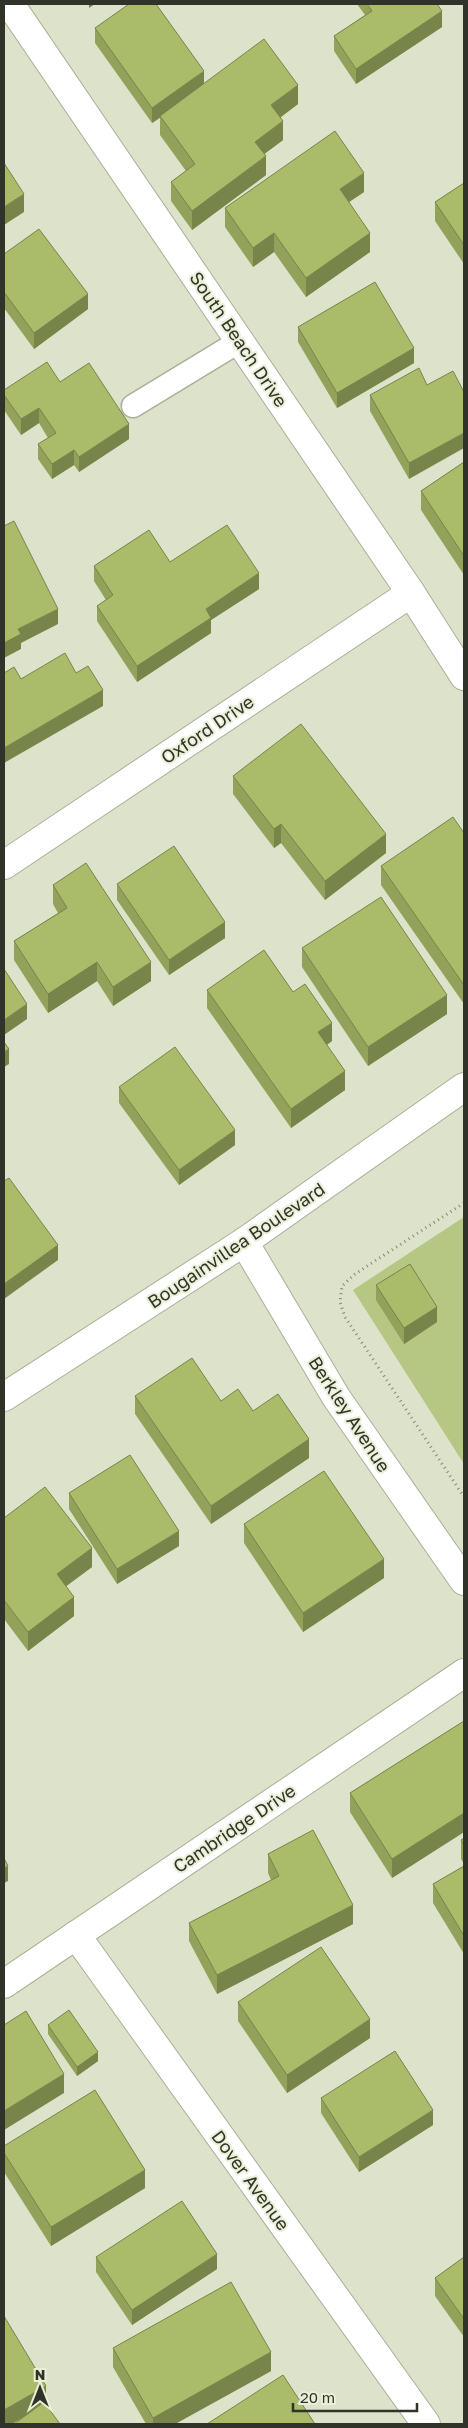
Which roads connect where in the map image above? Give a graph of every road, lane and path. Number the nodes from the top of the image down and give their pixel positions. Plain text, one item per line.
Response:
1 (10, 4) edge
2 (240, 341) junction
3 (133, 406) dead end
4 (411, 593) junction
5 (464, 676) edge
6 (4, 866) edge
7 (464, 1087) edge
8 (464, 1203) edge
9 (244, 1242) junction
10 (4, 1396) edge
11 (464, 1497) edge
12 (464, 1581) edge
13 (464, 1673) edge
14 (76, 1935) junction
15 (4, 1984) edge
16 (426, 2424) edge

1 - 2 street, South Beach Drive
2 - 3 lane
2 - 4 street, South Beach Drive
4 - 5 street, South Beach Drive
4 - 6 street, Oxford Drive
7 - 9 street, Bougainvillea Boulevard
8 - 11 path
9 - 10 street, Bougainvillea Boulevard
9 - 12 street, Berkley Avenue
13 - 14 street, Cambridge Drive
14 - 15 street, Cambridge Drive
14 - 16 street, Dover Avenue

